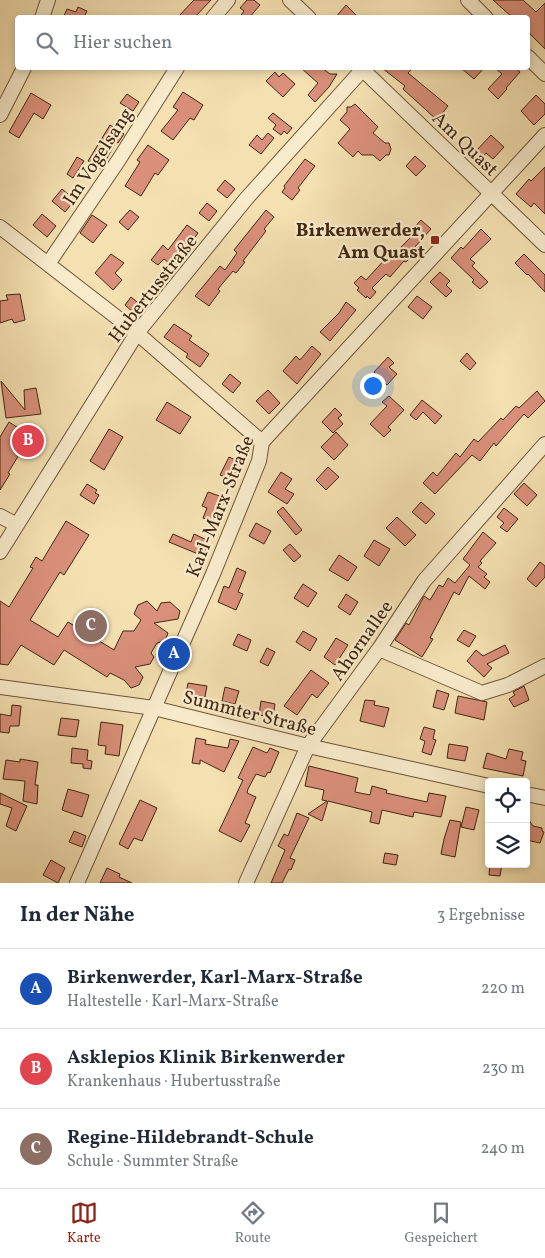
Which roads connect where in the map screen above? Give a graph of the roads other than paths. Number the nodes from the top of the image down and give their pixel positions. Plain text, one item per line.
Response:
1 (48, 0) edge
2 (228, 0) edge
3 (290, 0) edge
4 (468, 0) edge
5 (43, 15) edge
6 (216, 15) edge
7 (306, 15) edge
8 (483, 15) edge
9 (530, 59) edge
10 (23, 70) edge
11 (175, 70) edge
12 (360, 70) edge
13 (364, 70) edge
14 (545, 74) edge
15 (0, 115) edge
16 (545, 135) edge
17 (491, 193) junction
18 (0, 226) edge
19 (545, 245) edge
20 (48, 264) junction
21 (137, 333) junction
22 (262, 442) junction
23 (545, 444) edge
24 (0, 516) edge
25 (17, 524) junction
26 (0, 552) edge
27 (379, 648) junction
28 (545, 666) edge
29 (0, 687) edge
30 (154, 708) junction
31 (308, 746) junction
32 (485, 785) edge
33 (530, 795) edge
34 (545, 798) edge
35 (77, 883) edge
36 (246, 883) edge

1 - 5 street
2 - 6 street
3 - 7 street
4 - 8 street
9 - 14 street
10 - 15 street
11 - 20 street, Im Vogelsang
12 - 21 street, Hubertusstraße
13 - 17 street, Am Quast
16 - 17 street, Karl-Marx-Straße
17 - 19 street, Am Quast
17 - 22 street, Karl-Marx-Straße
18 - 20 street
20 - 21 street
21 - 22 street
21 - 25 street, Hubertusstraße
22 - 30 street, Karl-Marx-Straße
23 - 27 street, Ahornallee
24 - 25 street
25 - 26 street, Hubertusstraße
27 - 28 street
27 - 31 street, Ahornallee
29 - 30 street, Summter Straße
30 - 31 street, Summter Straße
30 - 35 street, Karl-Marx-Straße
31 - 32 street, Summter Straße
31 - 36 street, Ahornallee
33 - 34 street

